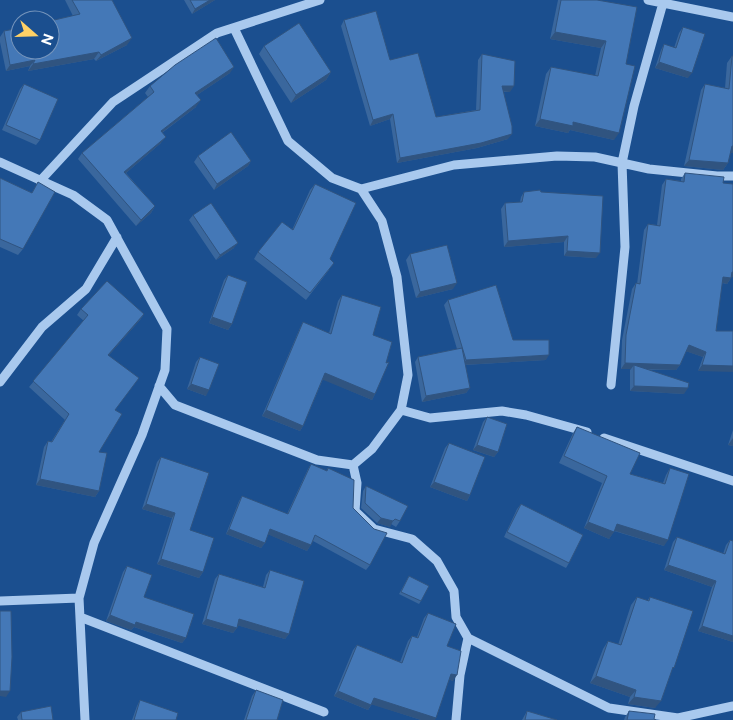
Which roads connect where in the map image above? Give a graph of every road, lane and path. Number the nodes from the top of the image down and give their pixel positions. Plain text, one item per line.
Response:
1 (320, 0) edge
2 (648, 0) edge
3 (663, 4) junction
4 (733, 17) edge
5 (234, 28) junction
6 (0, 162) edge
7 (622, 163) junction
8 (733, 176) edge
9 (40, 181) junction
10 (360, 189) junction
11 (117, 237) junction
12 (0, 382) edge
13 (611, 385) dead end
14 (160, 386) junction
15 (401, 410) junction
16 (353, 465) junction
17 (733, 481) edge
18 (79, 598) junction
19 (0, 601) edge
20 (80, 617) junction
21 (468, 638) junction
22 (733, 706) edge
23 (324, 712) dead end
24 (678, 719) edge
25 (85, 720) edge
26 (456, 720) edge

1 - 5 street
2 - 3 street
3 - 4 street
3 - 7 street
5 - 9 street
5 - 10 street
6 - 9 street
7 - 8 street
7 - 10 street
7 - 13 street
9 - 11 street
10 - 15 street
11 - 12 street
11 - 14 street
14 - 16 street
14 - 18 street
15 - 16 street
15 - 17 street
16 - 21 street
18 - 19 street
18 - 20 street
20 - 23 street
20 - 25 street
21 - 24 street
21 - 26 street
22 - 24 street

